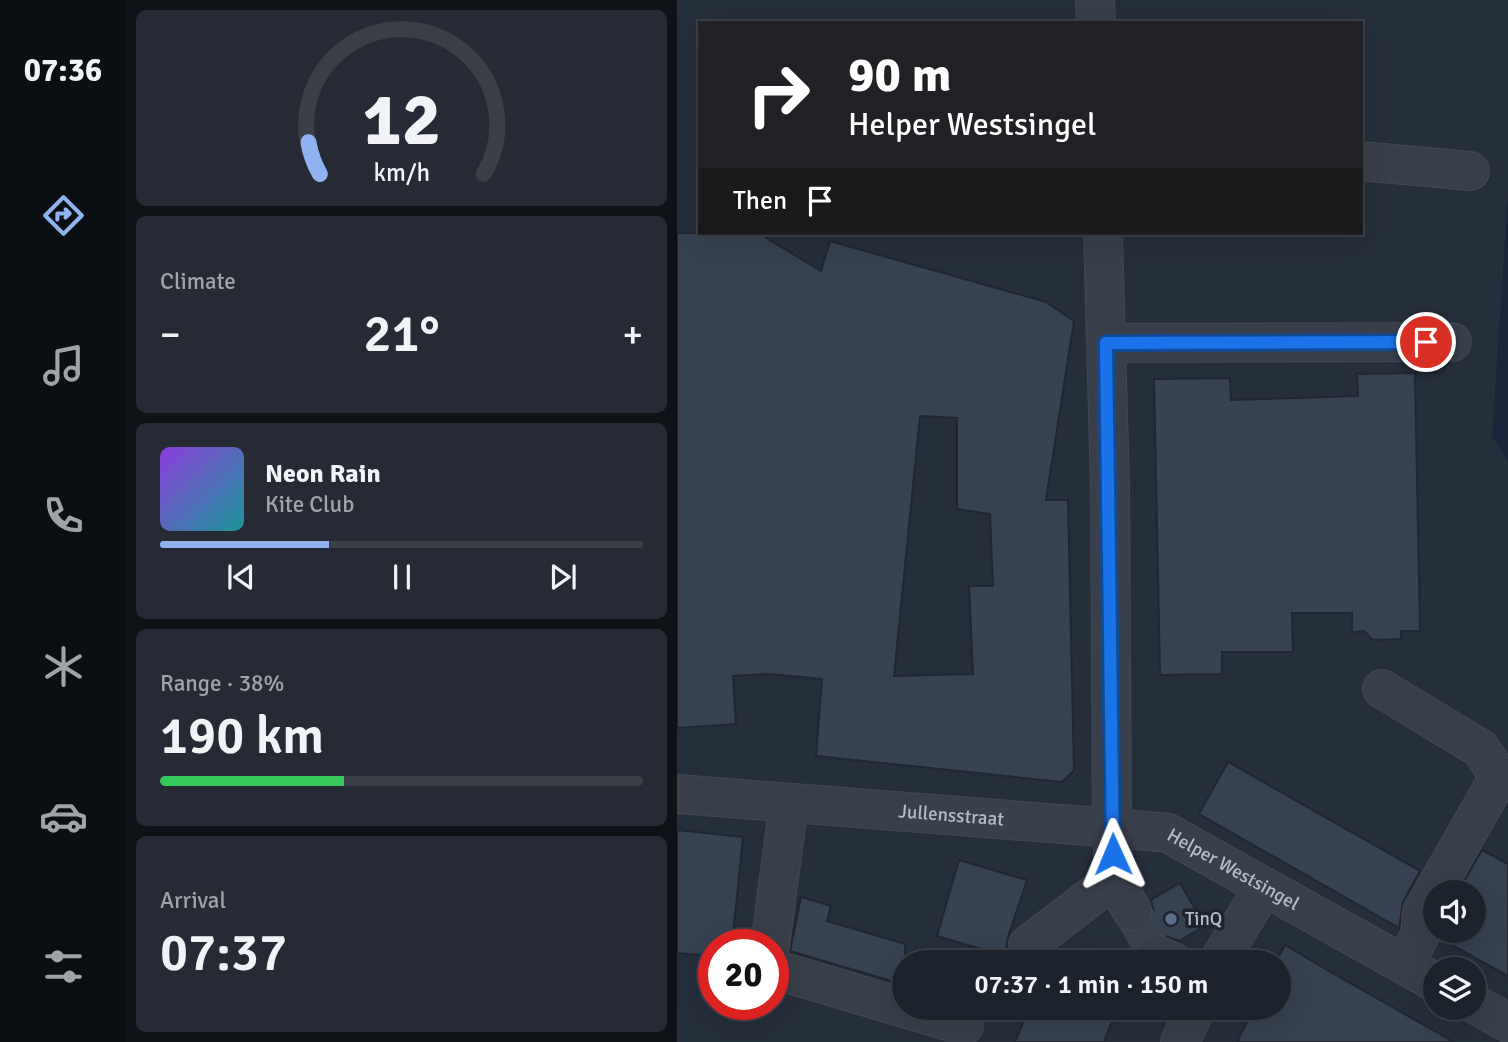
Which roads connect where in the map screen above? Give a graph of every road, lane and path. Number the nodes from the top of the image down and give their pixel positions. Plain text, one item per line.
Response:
1 (1095, 0) edge
2 (1096, 21) edge
3 (1363, 161) edge
4 (1470, 170) dead end
5 (1103, 235) edge
6 (1452, 342) dead end
7 (1106, 343) junction
8 (1382, 689) dead end
9 (1503, 779) edge
10 (677, 794) edge
11 (789, 803) junction
12 (1112, 828) junction
13 (1264, 887) junction
14 (772, 929) edge
15 (1028, 945) dead end
16 (1225, 950) edge
17 (789, 973) edge
18 (1420, 974) edge
19 (892, 1002) edge
20 (1486, 1010) edge
21 (1190, 1020) edge
22 (1508, 1023) edge
23 (1180, 1042) edge

1 - 2 street
3 - 4 street
5 - 7 street
6 - 7 street
7 - 12 street
8 - 9 street, Helper Westsingel
9 - 18 street, Helper Westsingel
10 - 11 street, Jullensstraat
11 - 12 street, Jullensstraat
11 - 14 street
12 - 13 street, Helper Westsingel
12 - 15 street
13 - 16 street
13 - 18 street, Helper Westsingel
17 - 19 street
20 - 22 street
21 - 23 street

